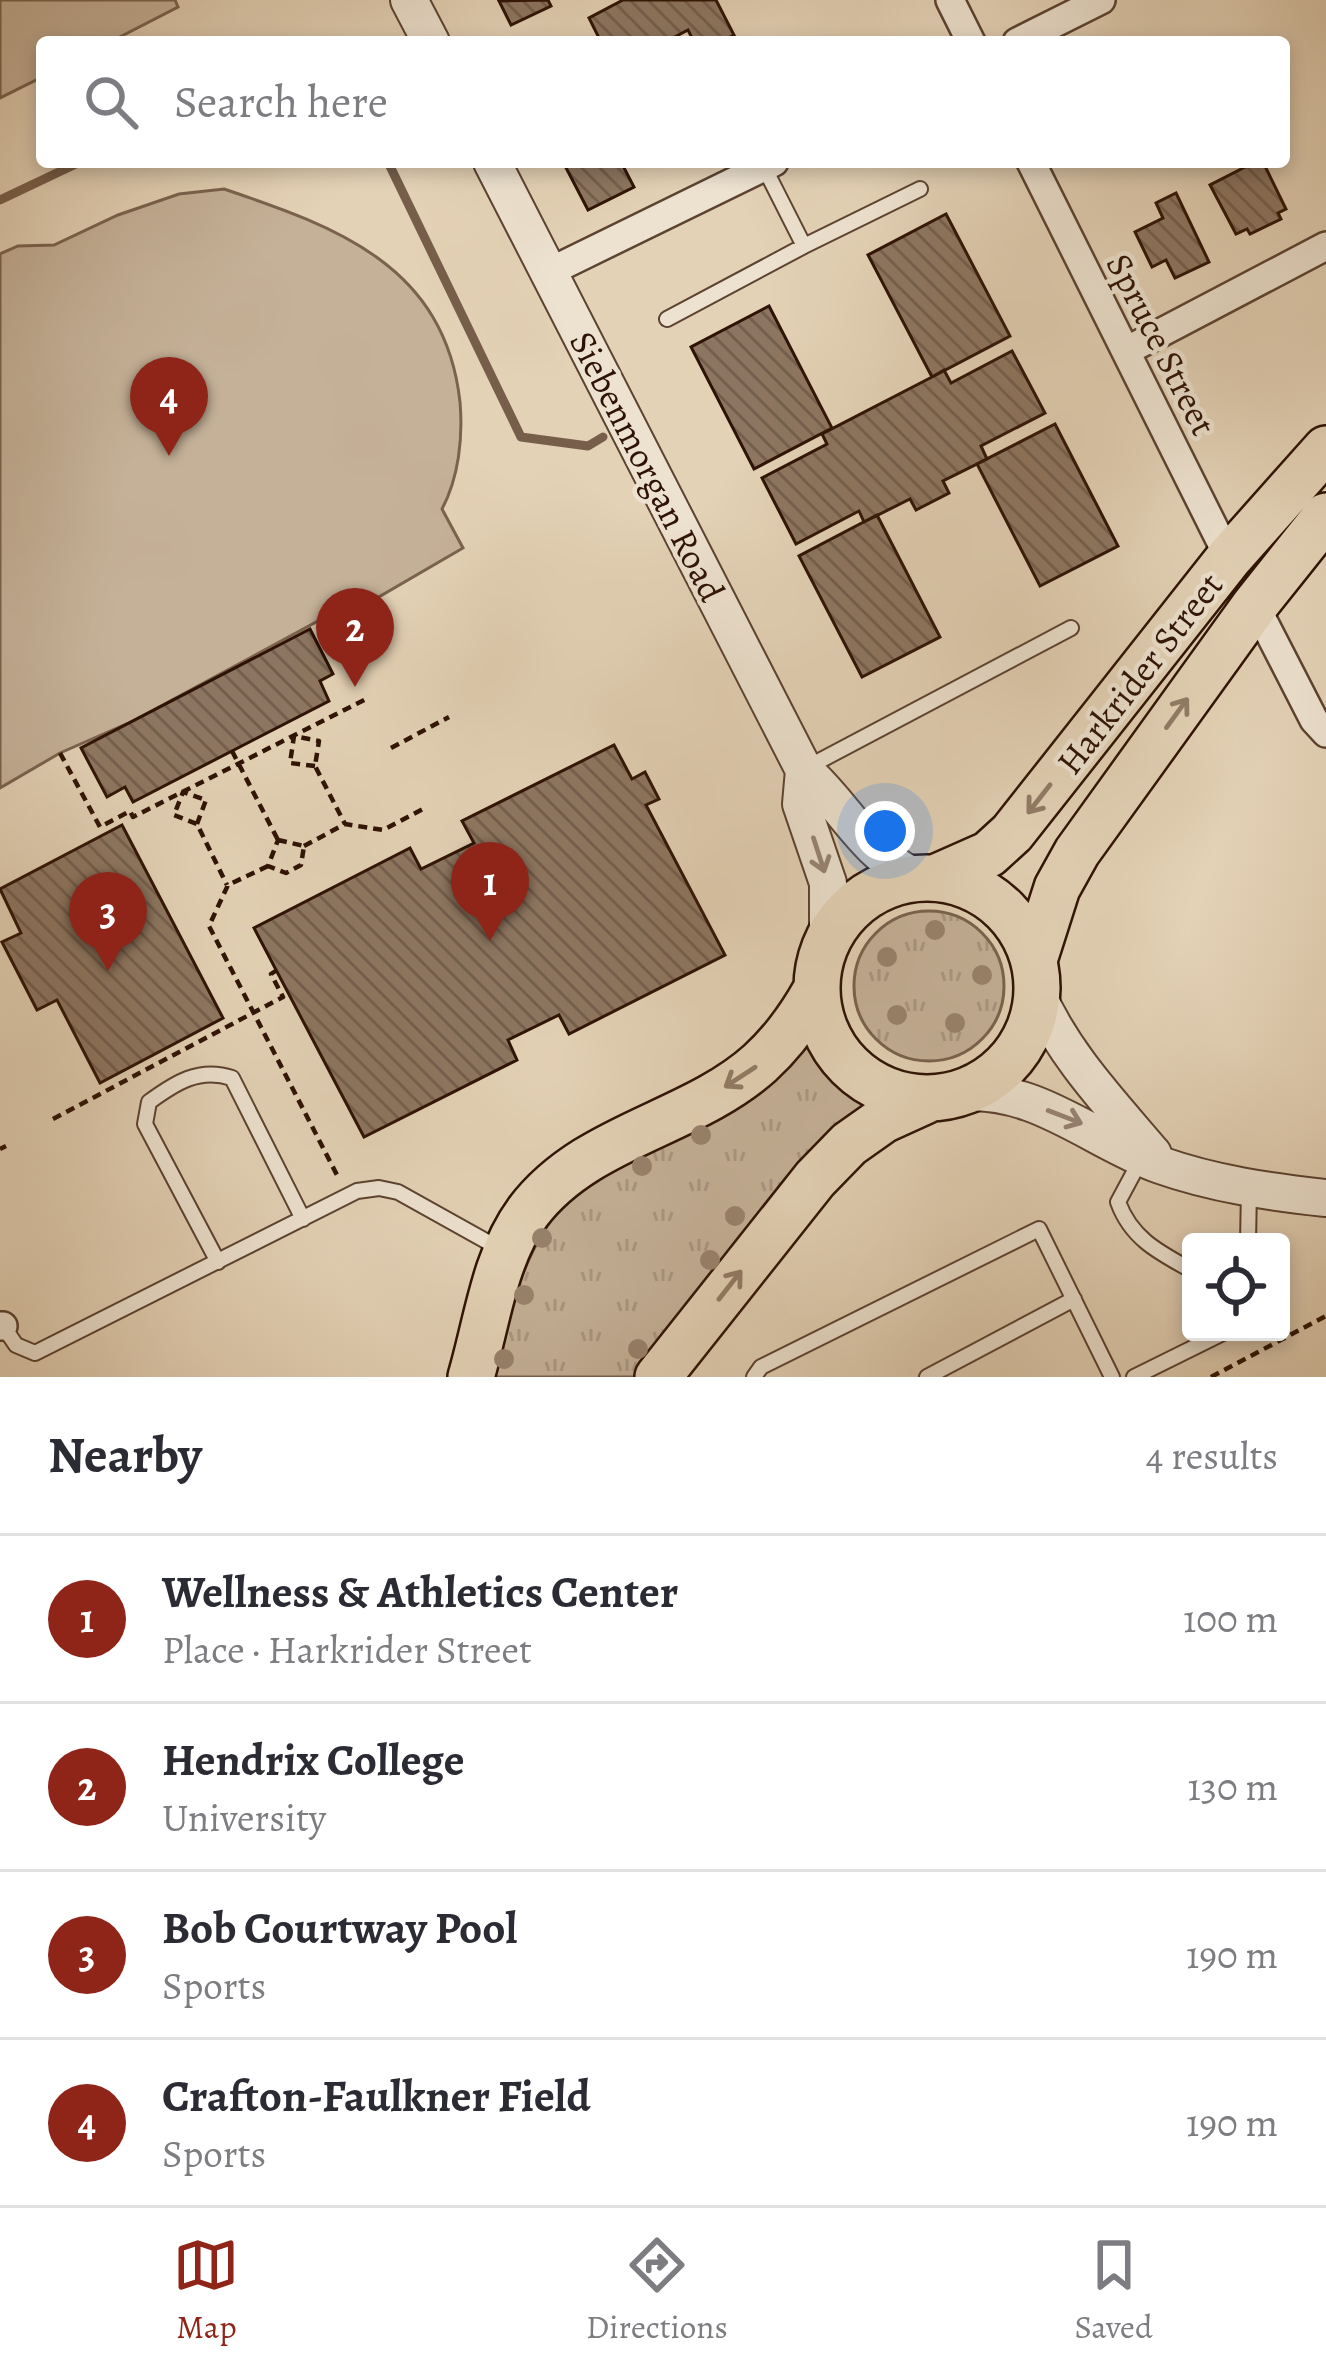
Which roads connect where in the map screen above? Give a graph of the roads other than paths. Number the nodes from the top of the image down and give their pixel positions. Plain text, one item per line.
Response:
1 (409, 0) edge
2 (950, 0) edge
3 (1101, 0) edge
4 (427, 36) edge
5 (968, 36) edge
6 (1029, 36) edge
7 (495, 168) edge
8 (761, 168) edge
9 (771, 168) edge
10 (1034, 168) edge
11 (920, 189) dead end
12 (804, 246) junction
13 (1326, 246) edge
14 (549, 272) junction
15 (667, 319) dead end
16 (1126, 351) junction
17 (1326, 449) edge
18 (1326, 516) edge
19 (1229, 558) junction
20 (1255, 605) junction
21 (1071, 628) dead end
22 (1326, 733) edge
23 (804, 770) junction
24 (924, 876) junction
25 (828, 942) junction
26 (1035, 974) junction
27 (816, 990) junction
28 (943, 1096) junction
29 (1152, 1162) junction
30 (1250, 1190) junction
31 (1326, 1198) edge
32 (303, 1219) junction
33 (1249, 1233) edge
34 (506, 1252) junction
35 (218, 1262) junction
36 (1182, 1264) edge
37 (1074, 1299) junction
38 (1, 1326) edge
39 (1207, 1341) edge
40 (471, 1377) edge
41 (658, 1377) edge
42 (754, 1377) edge
43 (927, 1377) edge
44 (1112, 1377) edge
45 (1134, 1377) edge

1 - 4 street
2 - 5 street
3 - 6 street
7 - 14 street, Siebenmorgan Road
8 - 14 street
9 - 12 lane
10 - 16 street, Spruce Street
11 - 12 lane
12 - 15 lane
13 - 16 street
14 - 23 street, Siebenmorgan Road
16 - 19 street, Spruce Street
17 - 19 main road, Harkrider Street
18 - 20 main road, Harkrider Street
19 -> 24 main road, Harkrider Street
20 - 22 street
26 -> 20 main road, Harkrider Street
21 - 23 lane
23 - 24 street, Siebenmorgan Road
23 -> 25 street, Siebenmorgan Road
24 - 25 main road
24 - 26 main road
25 - 27 main road
26 - 28 main road
26 - 29 street
27 - 28 main road
27 -> 34 main road
28 -> 29 street
41 -> 28 main road
29 - 30 street
29 - 36 lane
30 - 31 street
30 - 33 lane
32 - 34 lane
32 - 35 lane
32 - 35 lane
34 - 40 main road
35 - 38 lane
37 - 42 lane
37 - 43 lane
37 - 44 lane
39 - 45 lane

